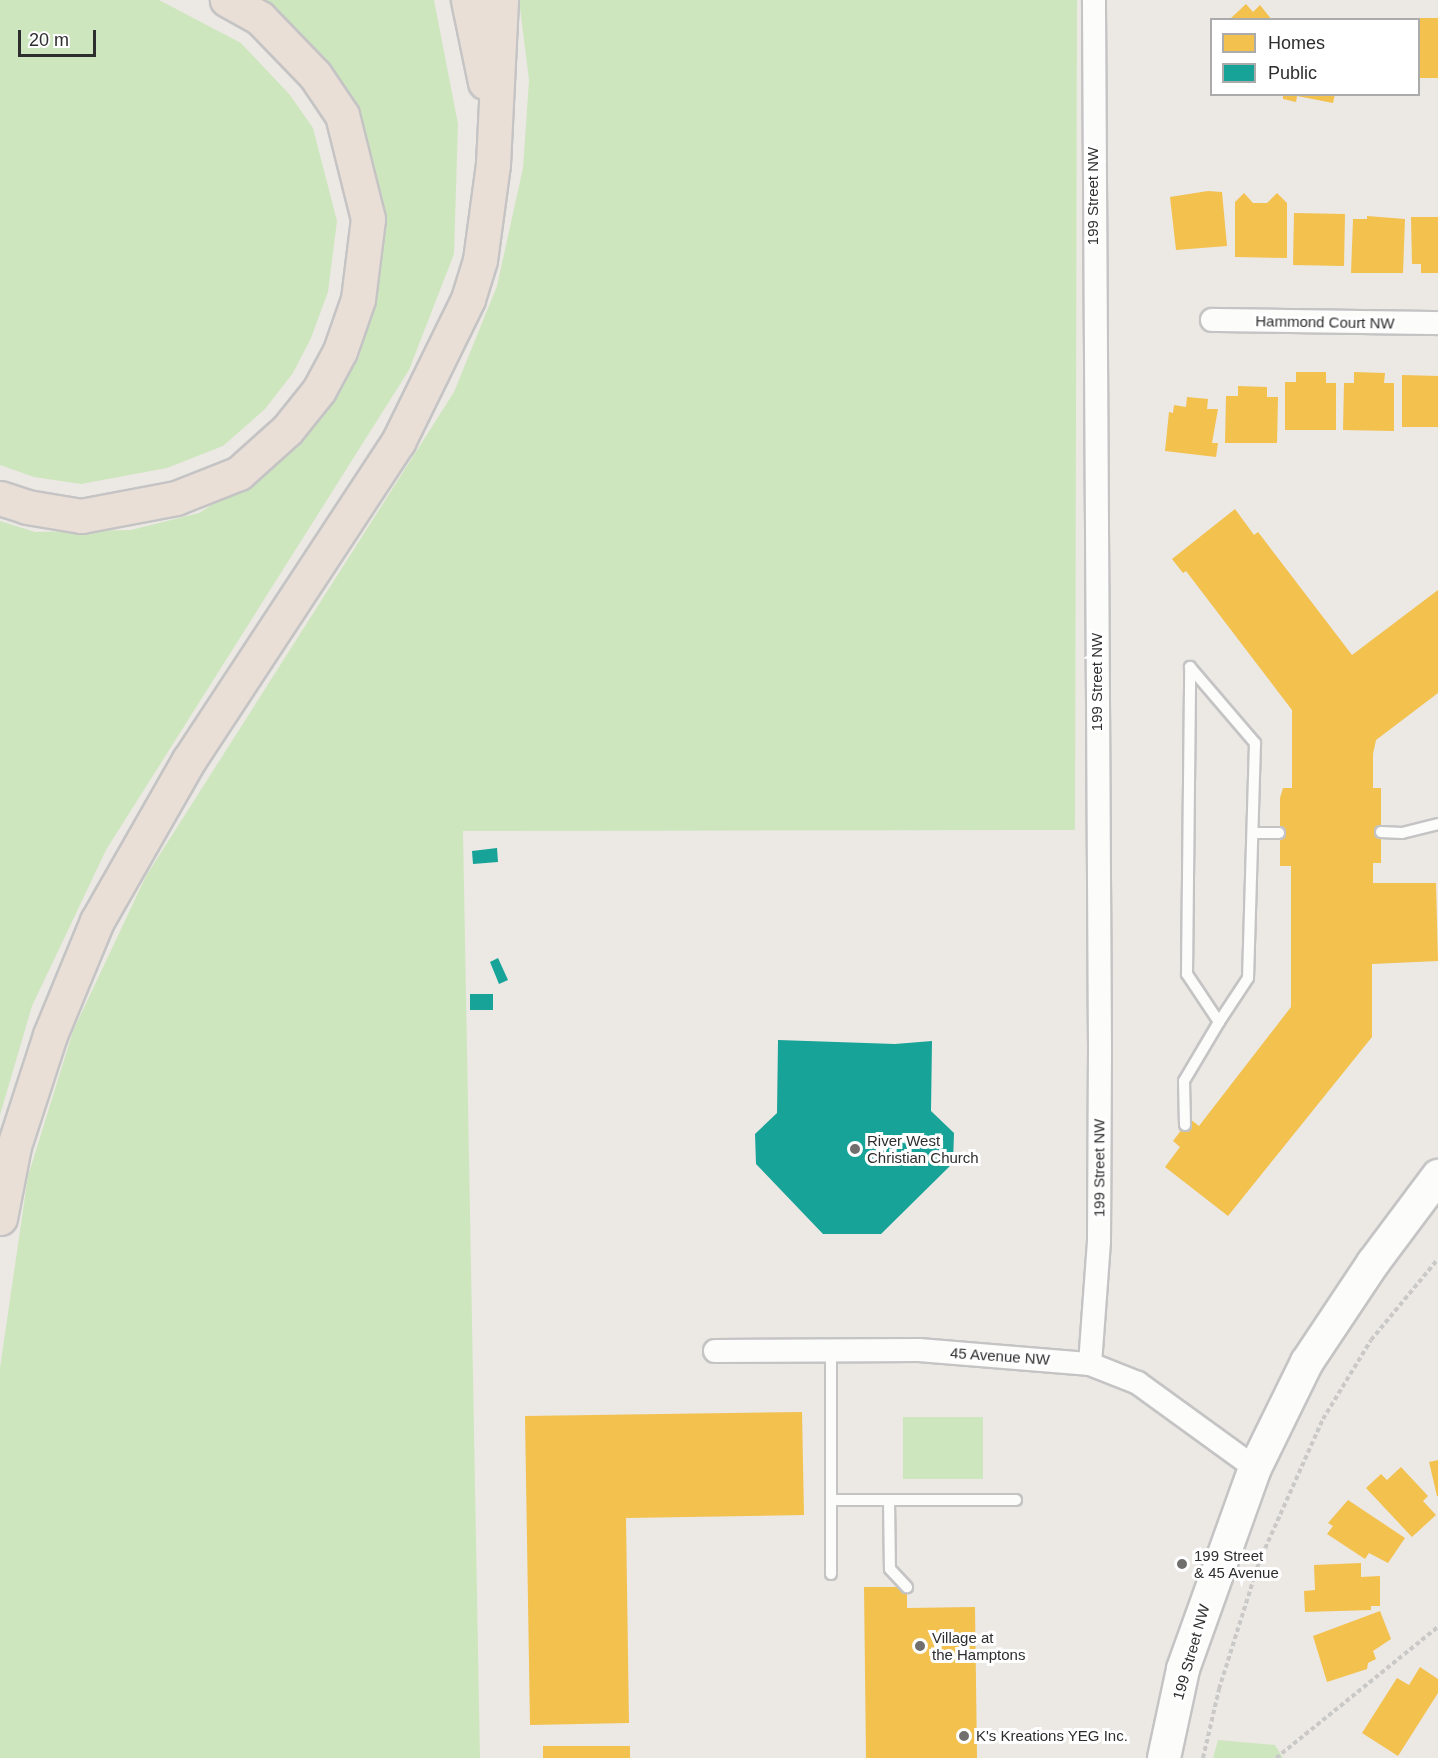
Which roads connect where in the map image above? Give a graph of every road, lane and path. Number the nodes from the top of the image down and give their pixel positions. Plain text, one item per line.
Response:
1 (227, 0) edge
2 (468, 0) edge
3 (501, 0) edge
4 (1094, 0) edge
5 (493, 164) junction
6 (1212, 320) dead end
7 (1438, 323) edge
8 (0, 498) edge
9 (1438, 824) edge
10 (1381, 832) dead end
11 (1254, 833) junction
12 (1280, 833) dead end
13 (1220, 1022) junction
14 (1185, 1125) dead end
15 (1438, 1176) edge
16 (0, 1218) edge
17 (1438, 1259) edge
18 (715, 1351) dead end
19 (831, 1351) junction
20 (1090, 1364) junction
21 (1255, 1468) junction
22 (831, 1500) junction
23 (889, 1500) junction
24 (1016, 1500) dead end
25 (831, 1574) dead end
26 (907, 1587) dead end
27 (1438, 1627) edge
28 (1164, 1758) edge
29 (1203, 1758) edge
30 (1276, 1758) edge

1 - 8 highway
2 - 5 highway
3 - 5 highway
4 - 20 street, 199 Street NW
5 - 16 highway
6 - 7 street, Hammond Court NW
9 - 10 lane
11 - 12 lane
11 - 13 lane
11 - 13 lane
13 - 14 lane
15 - 21 main road, 199 Street NW
17 - 29 path
18 - 19 street, 45 Avenue NW
19 - 20 street, 45 Avenue NW
19 - 22 lane
20 - 21 street, 45 Avenue NW
21 - 28 main road, 199 Street NW
22 - 23 lane
22 - 25 lane
23 - 24 lane
23 - 26 lane
27 - 30 path

